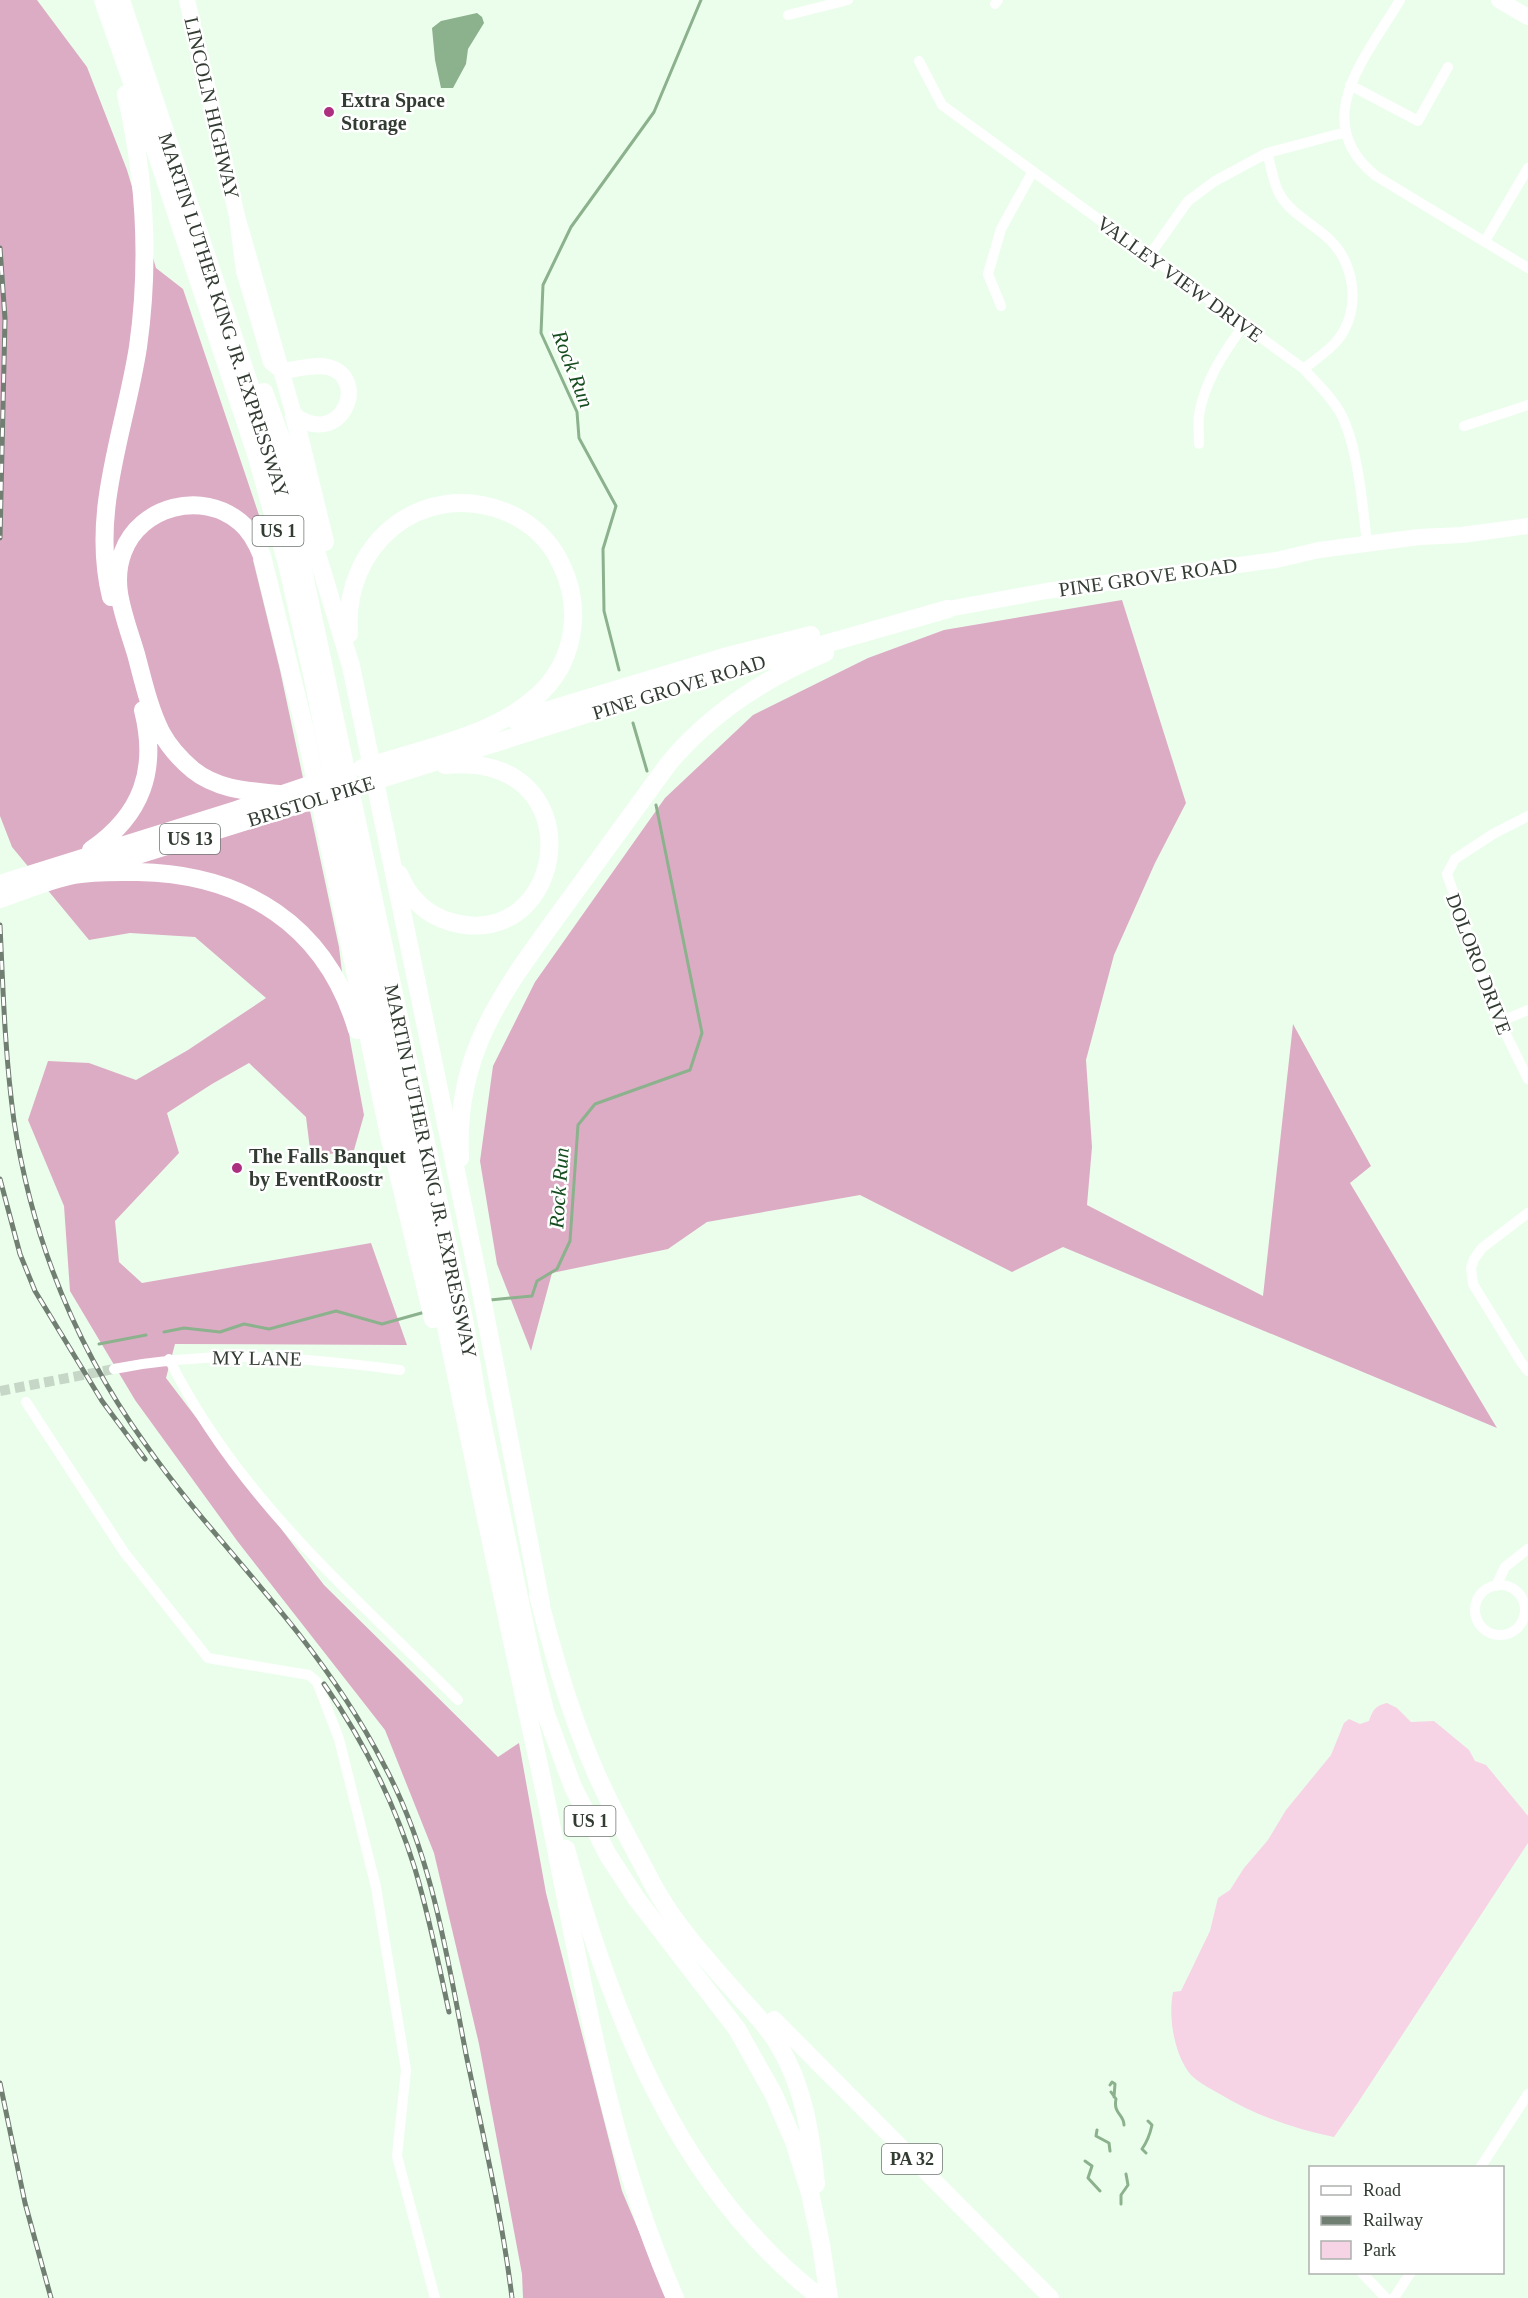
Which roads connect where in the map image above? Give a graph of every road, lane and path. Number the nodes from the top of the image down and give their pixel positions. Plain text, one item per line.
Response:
1 (103, 0) edge
2 (121, 0) edge
3 (187, 0) edge
4 (848, 0) edge
5 (1400, 0) edge
6 (1499, 0) edge
7 (788, 15) dead end
8 (1528, 17) edge
9 (111, 24) junction
10 (919, 61) dead end
11 (1448, 67) dead end
12 (1350, 85) junction
13 (1346, 132) junction
14 (1267, 153) junction
15 (1528, 168) edge
16 (1033, 171) junction
17 (1485, 241) junction
18 (1149, 256) junction
19 (209, 263) junction
20 (1528, 268) edge
21 (1001, 306) dead end
22 (1244, 325) junction
23 (1304, 369) junction
24 (282, 371) junction
25 (1528, 405) edge
26 (294, 415) junction
27 (1464, 426) dead end
28 (1199, 444) dead end
29 (1528, 526) edge
30 (1462, 535) junction
31 (1367, 544) junction
32 (1276, 560) junction
33 (948, 609) junction
34 (338, 617) junction
35 (918, 617) junction
36 (351, 666) junction
37 (487, 729) junction
38 (386, 769) junction
39 (410, 770) junction
40 (279, 794) junction
41 (305, 794) junction
42 (1528, 816) edge
43 (390, 852) junction
44 (72, 869) junction
45 (0, 884) edge
46 (0, 899) edge
47 (1528, 1010) edge
48 (1499, 1022) junction
49 (1528, 1079) edge
50 (389, 1135) junction
51 (1528, 1213) edge
52 (466, 1229) junction
53 (447, 1284) junction
54 (461, 1325) junction
55 (169, 1359) junction
56 (114, 1369) tunnel mouth
57 (400, 1370) dead end
58 (1528, 1371) edge
59 (26, 1402) dead end
60 (1528, 1549) edge
61 (1496, 1586) junction
62 (458, 1700) dead end
63 (542, 1779) junction
64 (631, 1843) junction
65 (774, 2019) joint
66 (594, 2046) junction
67 (1528, 2094) edge
68 (1481, 2166) edge
69 (825, 2269) junction
70 (1362, 2274) edge
71 (1410, 2274) edge
72 (1375, 2293) edge
73 (435, 2298) edge
74 (675, 2298) edge
75 (821, 2298) edge
76 (829, 2298) edge
77 (1051, 2298) edge
78 (1386, 2298) edge
79 (1394, 2298) edge

1 - 9 highway, MARTIN LUTHER KING JR. EXPRESSWAY / US 1
2 - 19 highway, MARTIN LUTHER KING JR. EXPRESSWAY / US 1
3 - 24 main road, LINCOLN HIGHWAY
4 - 7 street
5 - 12 street
6 - 8 main road
9 - 44 highway
9 - 53 highway, MARTIN LUTHER KING JR. EXPRESSWAY / US 1
10 - 16 street, VALLEY VIEW DRIVE
11 - 12 street
12 - 13 street
13 - 14 street
13 - 17 street
14 - 18 street
14 - 23 street
15 - 17 street
16 - 18 street, VALLEY VIEW DRIVE
16 - 21 street
17 - 20 street
18 - 22 street, VALLEY VIEW DRIVE
19 - 34 highway
19 - 53 highway, MARTIN LUTHER KING JR. EXPRESSWAY / US 1
22 - 23 street, VALLEY VIEW DRIVE
22 - 28 street
23 - 31 street, VALLEY VIEW DRIVE
24 - 26 main road, LINCOLN HIGHWAY
24 - 26 main road
25 - 27 street
26 - 34 highway
29 - 30 main road, PINE GROVE ROAD
30 - 31 main road, PINE GROVE ROAD
30 - 32 main road, PINE GROVE ROAD
31 - 32 main road, PINE GROVE ROAD
32 - 33 main road, PINE GROVE ROAD
33 - 35 highway, PINE GROVE ROAD
33 - 37 highway, PINE GROVE ROAD
34 - 36 highway
35 - 39 highway, PINE GROVE ROAD
35 - 52 highway
36 - 37 highway
36 - 43 highway
37 - 38 highway, US 13
38 - 39 highway, BRISTOL PIKE / US 13
38 - 41 highway, BRISTOL PIKE / US 13
39 - 43 highway
40 - 41 highway, US 13
40 - 44 highway, US 13
40 - 50 highway
41 - 44 highway, BRISTOL PIKE / US 13
42 - 48 street, DOLORO DRIVE
43 - 52 highway
44 - 45 highway, US 13
44 - 46 highway, US 13
44 - 50 highway
47 - 48 street
48 - 49 street, DOLORO DRIVE
50 - 53 highway
51 - 58 street
52 - 54 highway
53 - 54 highway
53 - 54 highway
54 - 63 highway, MARTIN LUTHER KING JR. EXPRESSWAY / US 1
54 - 64 highway
54 - 66 highway
54 - 69 highway, MARTIN LUTHER KING JR. EXPRESSWAY / US 1
55 - 56 street, MY LANE
55 - 57 street, MY LANE
55 - 62 street
59 - 73 street
60 - 61 street
61 - 61 street
63 - 66 highway, MARTIN LUTHER KING JR. EXPRESSWAY / US 1
63 - 75 highway
64 - 65 highway
64 - 69 highway
65 - 77 main road, PA 32
66 - 74 highway, MARTIN LUTHER KING JR. EXPRESSWAY / US 1
67 - 68 street
69 - 76 highway, MARTIN LUTHER KING JR. EXPRESSWAY / US 1
70 - 72 street
71 - 79 street
72 - 78 street

